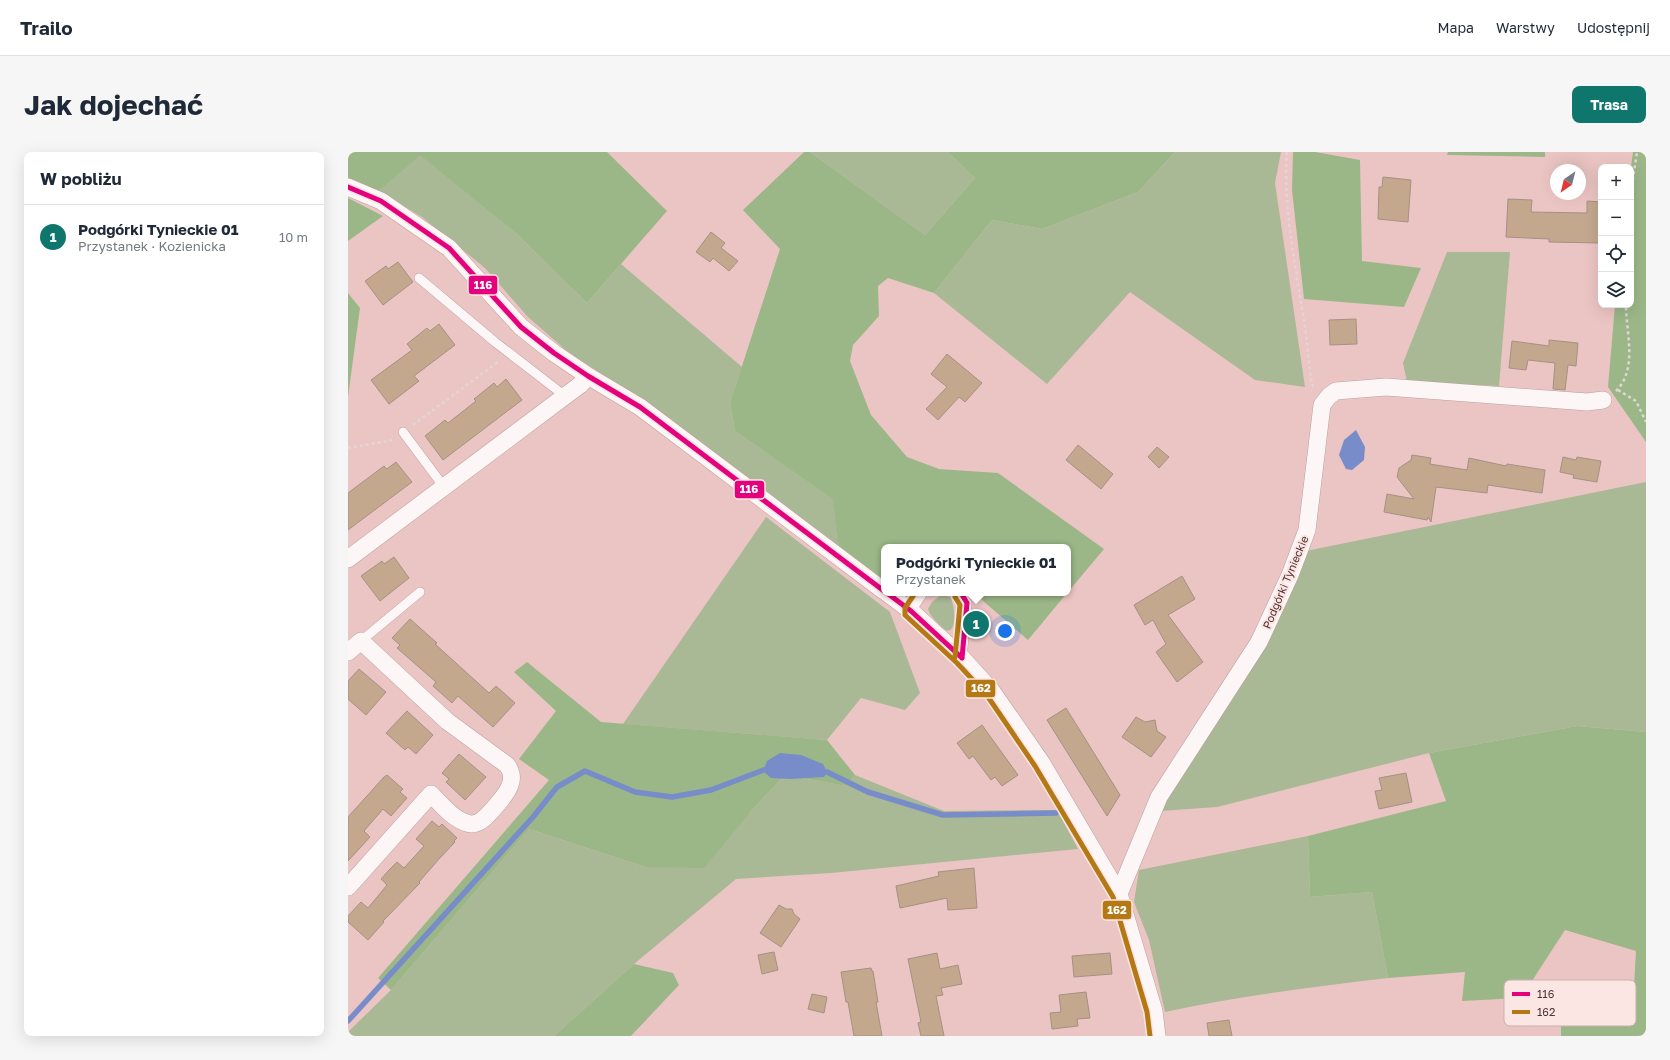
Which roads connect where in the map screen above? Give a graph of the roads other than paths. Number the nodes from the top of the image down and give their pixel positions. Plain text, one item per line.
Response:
1 (348, 187) edge
2 (419, 278) dead end
3 (588, 376) junction
4 (565, 396) junction
5 (1603, 400) road end
6 (403, 432) road end
7 (444, 487) junction
8 (348, 559) edge
9 (881, 589) edge
10 (420, 592) dead end
11 (891, 596) edge
12 (921, 596) edge
13 (963, 596) edge
14 (911, 611) junction
15 (361, 641) junction
16 (348, 652) edge
17 (962, 658) junction
18 (348, 887) edge
19 (1119, 894) junction
20 (1157, 1036) edge

1 - 3 street
2 - 4 lane
3 - 4 street
3 - 9 street
4 - 7 street
5 - 19 street, Podgórki Tynieckie
6 - 7 lane
7 - 8 street
10 - 15 lane
11 - 14 street
12 - 14 lane
13 - 17 lane
14 - 17 street
15 - 16 street
15 - 18 street
17 - 19 street
19 - 20 street

